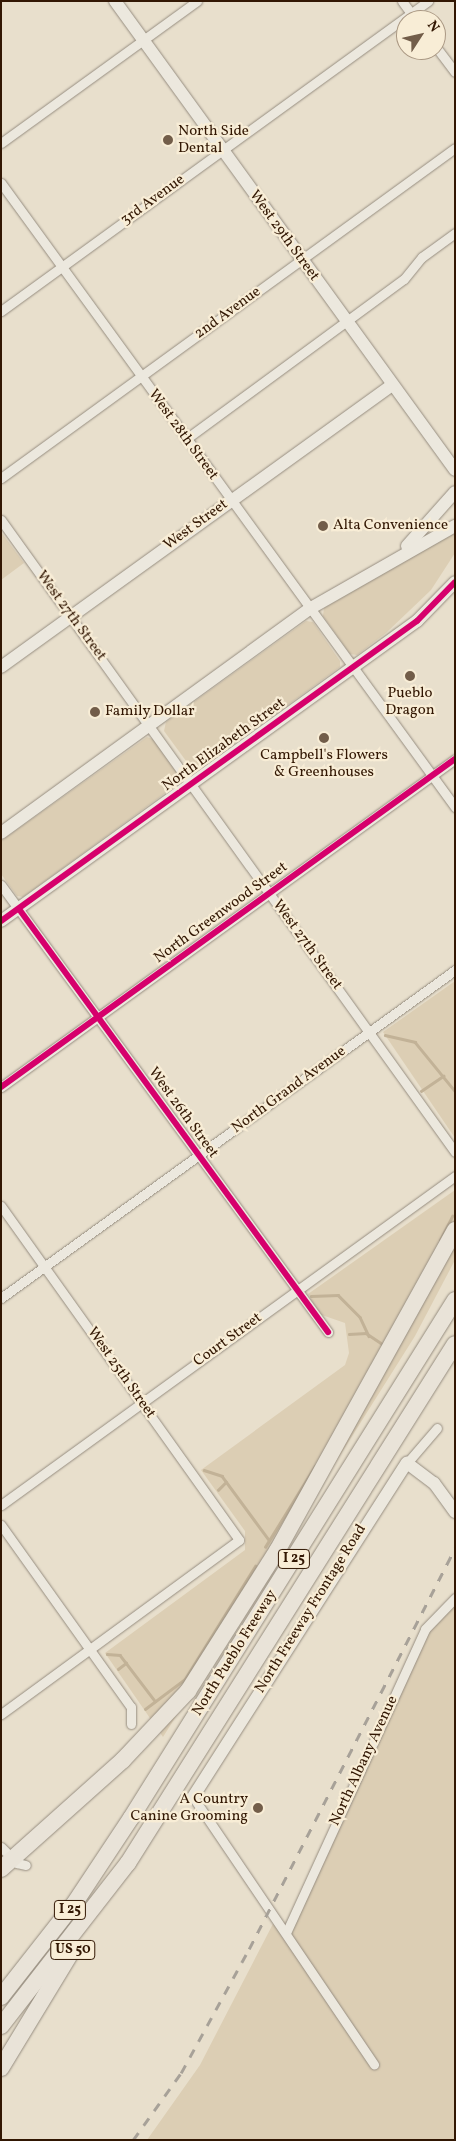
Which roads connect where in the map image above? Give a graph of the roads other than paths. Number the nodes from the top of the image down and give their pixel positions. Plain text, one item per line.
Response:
1 (115, 1) edge
2 (197, 1) edge
3 (396, 29) edge
4 (144, 40) junction
5 (446, 60) edge
6 (455, 72) edge
7 (1, 143) edge
8 (455, 148) edge
9 (221, 150) junction
10 (1, 183) edge
11 (455, 233) edge
12 (302, 259) junction
13 (61, 266) junction
14 (1, 311) edge
15 (346, 321) junction
16 (141, 376) junction
17 (392, 384) junction
18 (186, 440) junction
19 (453, 466) edge
20 (1, 478) edge
21 (455, 485) edge
22 (455, 492) edge
23 (231, 500) junction
24 (1, 520) edge
25 (455, 526) edge
26 (399, 554) junction
27 (455, 582) edge
28 (455, 595) edge
29 (311, 608) junction
30 (71, 616) junction
31 (422, 616) junction
32 (1, 667) edge
33 (353, 667) junction
34 (151, 725) junction
35 (455, 759) edge
36 (432, 776) junction
37 (192, 783) junction
38 (455, 807) edge
39 (1, 834) edge
40 (1, 885) edge
41 (270, 893) junction
42 (19, 909) junction
43 (1, 921) edge
44 (455, 970) edge
45 (98, 1017) junction
46 (369, 1032) junction
47 (1, 1087) edge
48 (455, 1152) edge
49 (199, 1155) junction
50 (455, 1176) edge
51 (1, 1206) edge
52 (455, 1230) edge
53 (45, 1266) junction
54 (297, 1290) junction
55 (1, 1298) edge
56 (455, 1300) edge
57 (328, 1332) dead end
58 (454, 1345) edge
59 (143, 1402) junction
60 (437, 1428) dead end
61 (406, 1463) junction
62 (1, 1505) edge
63 (455, 1512) edge
64 (1, 1526) edge
65 (455, 1598) edge
66 (90, 1648) junction
67 (1, 1714) edge
68 (131, 1724) dead end
69 (193, 1797) joint
70 (10, 1860) edge
71 (99, 1905) junction
72 (286, 1933) junction
73 (1, 1997) edge
74 (1, 2026) edge
75 (374, 2064) dead end
76 (1, 2068) edge

1 - 4 street, West 29th Street
2 - 4 street
3 - 9 street, 3rd Avenue
4 - 7 street
4 - 9 street, West 29th Street
5 - 6 street
8 - 12 street, 2nd Avenue
9 - 12 street, West 29th Street
9 - 13 street, 3rd Avenue
10 - 13 street, West 28th Street
11 - 15 street
12 - 15 street, West 29th Street
12 - 16 street, 2nd Avenue
13 - 14 street, 3rd Avenue
13 - 16 street, West 28th Street
15 - 17 street, West 29th Street
15 - 18 street
16 - 18 street, West 28th Street
16 - 20 street, 2nd Avenue
17 - 19 street, West 29th Street
17 - 23 street, West Street
18 - 23 street, West 28th Street
19 - 21 street
22 - 26 street
23 - 29 street, West 28th Street
23 - 30 street, West Street
24 - 30 street, West 27th Street
25 - 26 street
26 - 29 street
27 - 31 street, North Elizabeth Street
28 - 31 street
29 - 33 street, West 28th Street
29 - 34 street
30 - 32 street, West Street
30 - 34 street, West 27th Street
31 - 33 street, North Elizabeth Street
33 - 36 street, West 28th Street
33 - 37 street, North Elizabeth Street
34 - 37 street, West 27th Street
34 - 39 street
35 - 36 street, North Greenwood Street
36 - 38 street, West 28th Street
36 - 41 street, North Greenwood Street
37 - 41 street, West 27th Street
37 - 42 street, North Elizabeth Street
40 - 42 street, West 26th Street
41 - 45 street, North Greenwood Street
41 - 46 street, West 27th Street
42 - 43 street, North Elizabeth Street
42 - 45 street, West 26th Street
44 - 46 street, North Grand Avenue
45 - 47 street, North Greenwood Street
45 - 49 street, West 26th Street
46 - 48 street, West 27th Street
46 - 49 street, North Grand Avenue
49 - 53 street, North Grand Avenue
49 - 54 street, West 26th Street
50 - 54 street, Court Street
51 - 53 street, West 25th Street
52 - 70 highway
53 - 55 street, North Grand Avenue
53 - 59 street, West 25th Street
54 - 57 street, West 26th Street
54 - 59 street, Court Street
56 - 73 highway, North Pueblo Freeway / I 25
58 - 71 highway, North Pueblo Freeway / I 25
59 - 62 street, Court Street
59 - 66 street, West 25th Street
60 - 61 street, North Freeway Frontage Road
61 - 63 street
61 - 69 street, North Freeway Frontage Road
64 - 66 street
65 - 72 street, North Albany Avenue
66 - 67 street
66 - 68 street
69 - 72 street
71 - 74 highway, North Pueblo Freeway / I 25
71 - 76 highway, US 50
72 - 75 street

